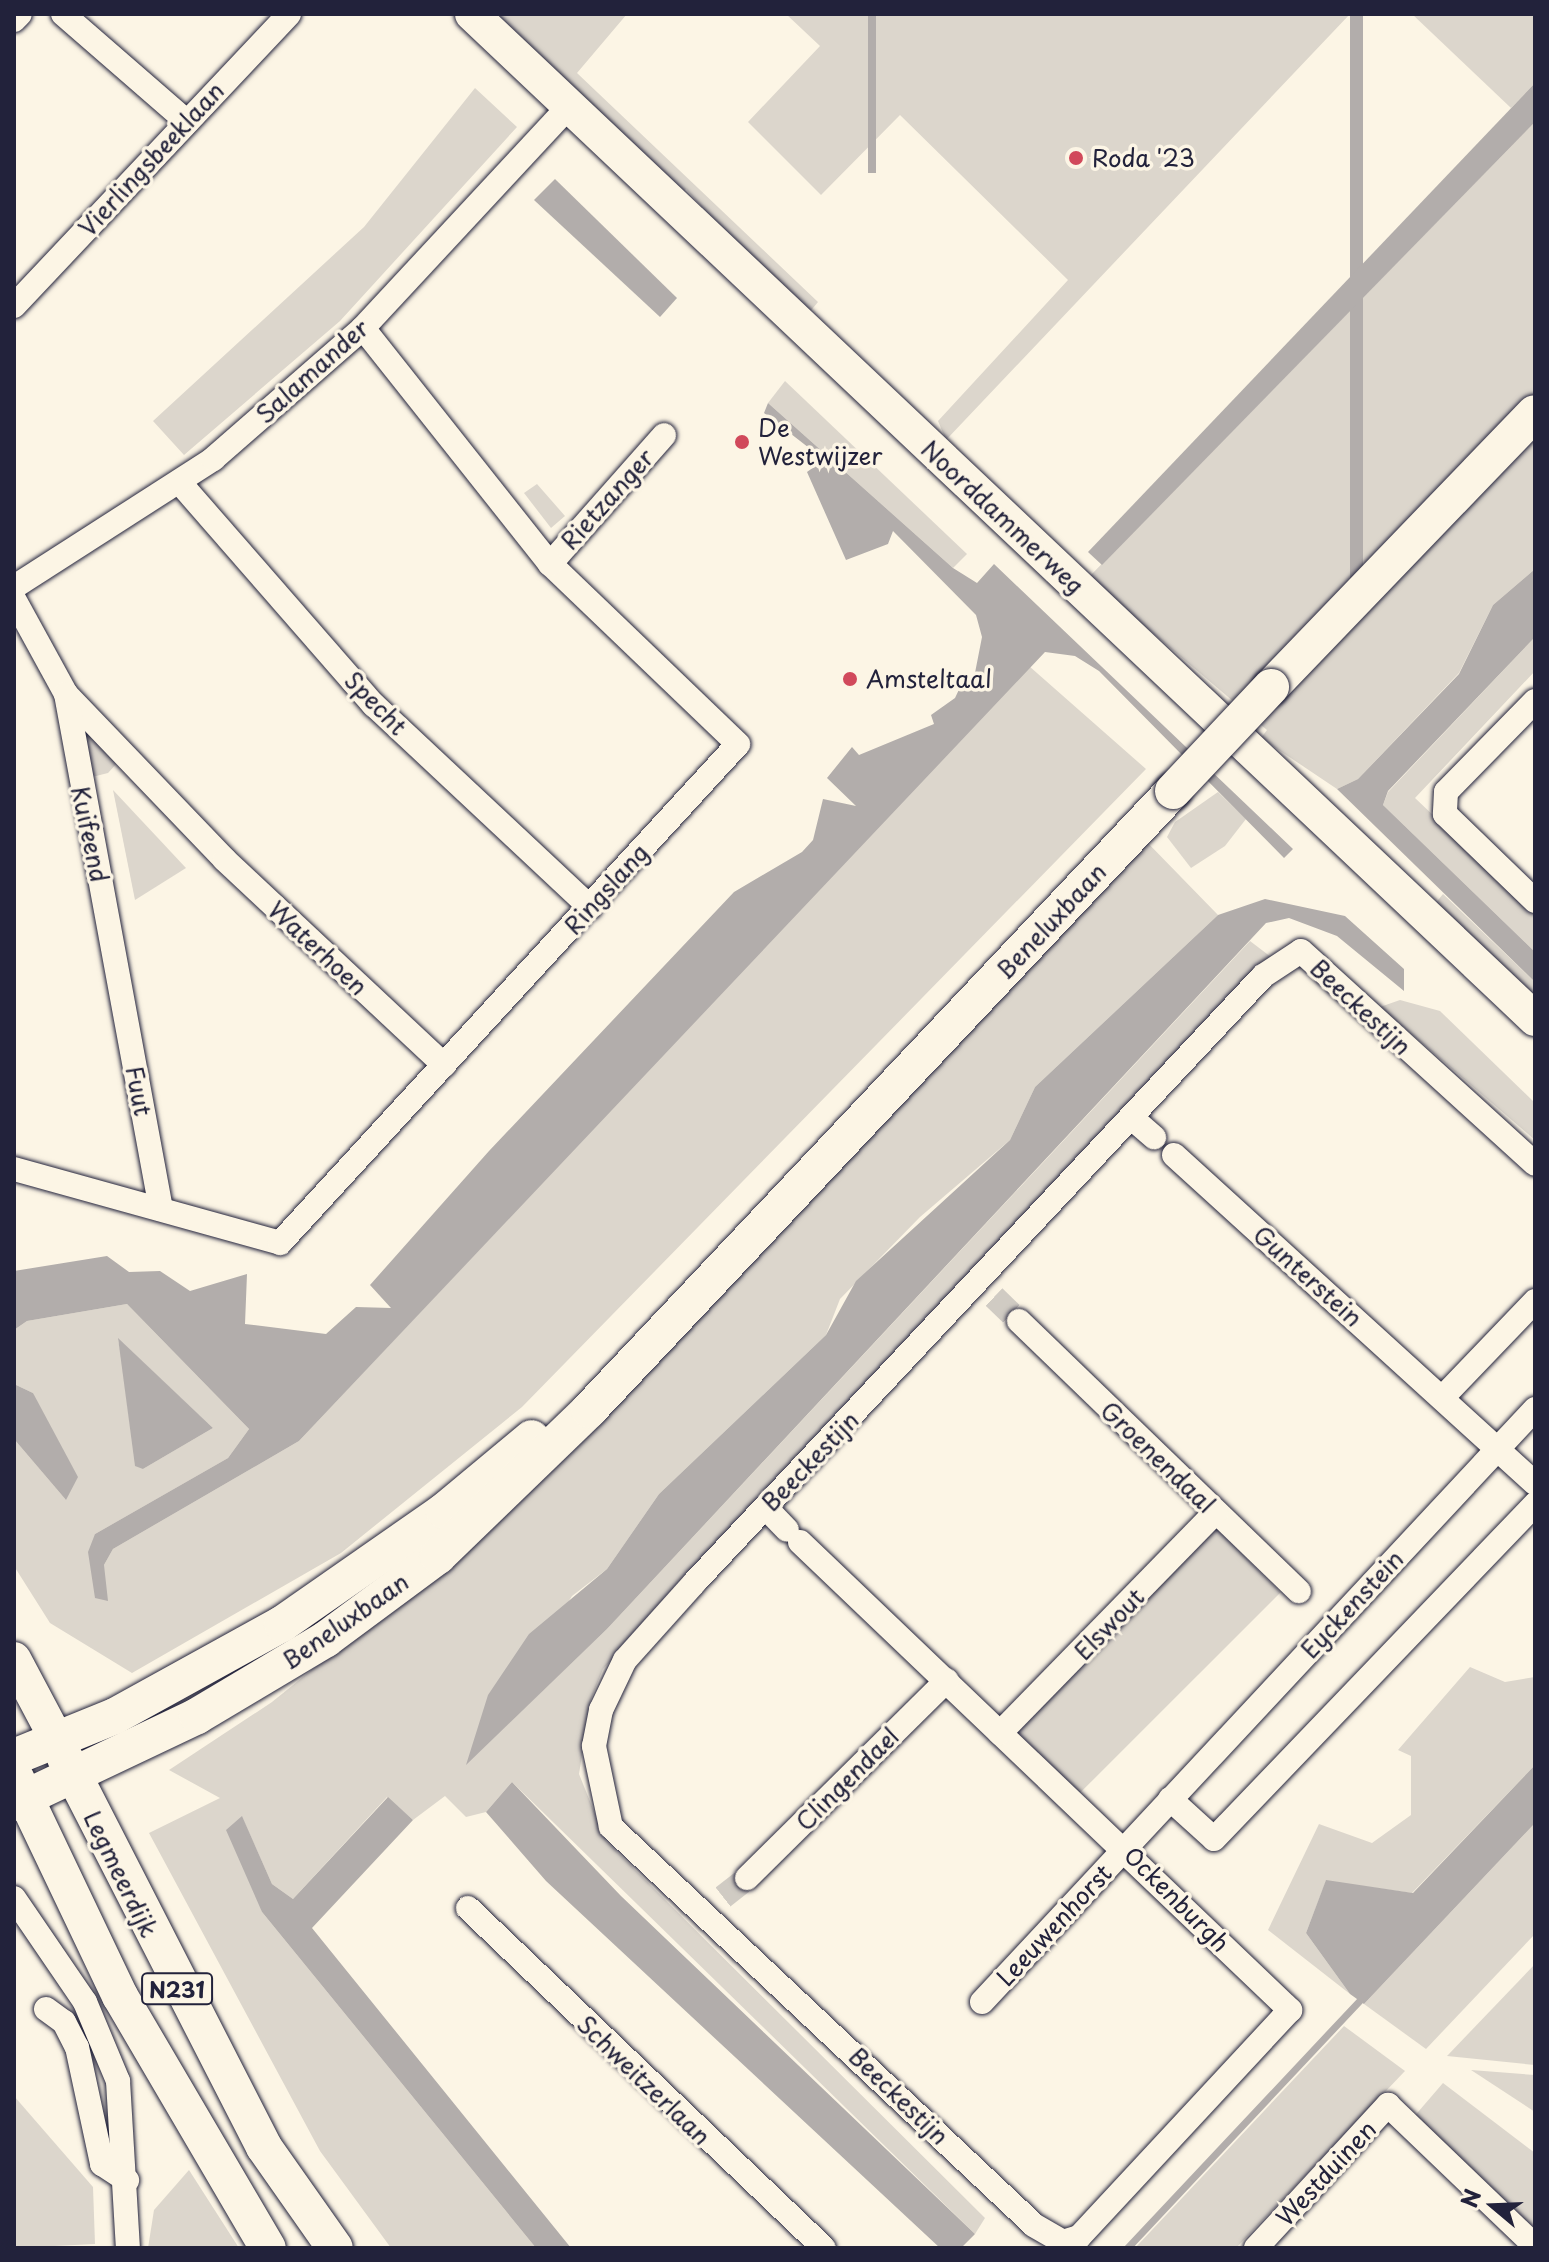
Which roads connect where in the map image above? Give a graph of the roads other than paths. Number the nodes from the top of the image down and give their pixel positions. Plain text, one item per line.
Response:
1 (20, 14) edge
2 (63, 14) edge
3 (289, 14) edge
4 (472, 14) edge
5 (14, 20) edge
6 (569, 106) junction
7 (185, 120) junction
8 (14, 306) edge
9 (363, 328) junction
10 (1535, 394) edge
11 (1535, 413) edge
12 (664, 435) dead end
13 (1483, 464) junction
14 (180, 483) junction
15 (550, 564) junction
16 (14, 587) edge
17 (14, 599) edge
18 (66, 694) junction
19 (1535, 701) edge
20 (196, 827) joint
21 (1535, 901) edge
22 (590, 907) junction
23 (117, 974) joint
24 (1535, 1019) edge
25 (444, 1065) junction
26 (1133, 1119) junction
27 (1154, 1137) dead end
28 (1174, 1155) dead end
29 (1535, 1164) edge
30 (14, 1169) edge
31 (161, 1209) junction
32 (1535, 1301) edge
33 (1019, 1321) tunnel mouth
34 (617, 1376) junction
35 (1443, 1397) junction
36 (1535, 1409) edge
37 (1497, 1448) junction
38 (1535, 1483) edge
39 (1535, 1504) edge
40 (766, 1508) junction
41 (1216, 1512) junction
42 (1299, 1591) dead end
43 (14, 1659) edge
44 (947, 1680) junction
45 (1000, 1733) junction
46 (58, 1742) junction
47 (14, 1757) edge
48 (74, 1780) junction
49 (18, 1792) edge
50 (1170, 1799) junction
51 (1126, 1848) junction
52 (747, 1878) tunnel mouth
53 (14, 1898) edge
54 (468, 1908) dead end
55 (982, 2002) dead end
56 (46, 2009) dead end
57 (127, 2180) junction
58 (1034, 2225) joint
59 (1535, 2246) edge
60 (128, 2248) edge
61 (268, 2248) edge
62 (335, 2248) edge
63 (824, 2248) edge
64 (1256, 2248) edge

1 - 5 street
2 - 7 street
3 - 7 street, Vierlingsbeeklaan
4 - 6 street, Noorddammerweg
6 - 9 street, Salamander
6 - 24 street, Noorddammerweg
7 - 8 street, Vierlingsbeeklaan
9 - 14 street, Salamander
9 - 15 street, Ringslang
10 - 13 main road, Beneluxbaan
11 - 13 main road, Beneluxbaan
12 - 15 street, Rietzanger
13 - 34 main road, Beneluxbaan, bridge
14 - 16 street, Salamander
14 - 22 street, Specht
15 - 22 street, Ringslang
17 - 18 street, Kuifeend
18 - 20 street, Kuifeend
18 - 23 street, Kuifeend
19 - 21 street
20 - 25 street, Waterhoen
22 - 25 street, Ringslang
23 - 31 street, Fuut
25 - 31 street, Ringslang
26 - 27 street
26 - 29 street, Beeckestijn
26 - 40 street, Beeckestijn
28 - 35 street, Gunterstein
30 - 31 street, Ringslang
32 - 35 street
33 - 41 street, Groenendaal
34 - 46 main road, Beneluxbaan
34 - 48 main road, Beneluxbaan
35 - 37 street, Gunterstein
36 - 37 street, Eyckenstein
37 - 38 street, Gunterstein
37 - 50 street, Eyckenstein
39 - 50 street
40 - 44 street, Ockenburgh
40 - 58 street, Beeckestijn
41 - 42 street, Groenendaal
41 - 45 street, Elswout
43 - 46 street, Legmeerdijk
44 - 45 street, Ockenburgh
44 - 52 street, Clingendael
45 - 51 street, Ockenburgh
46 - 47 main road, Beneluxbaan
46 - 48 main road, Legmeerdijk / N231
48 - 49 main road, Beneluxbaan / N231
48 - 62 main road, Legmeerdijk / N231
49 - 61 main road, N231
50 - 51 street, Eyckenstein
51 - 55 street, Leeuwenhorst
51 - 58 street, Ockenburgh
53 - 57 street
54 - 63 street, Schweitzerlaan
56 - 57 street
57 - 60 street
59 - 64 street, Westduinen

